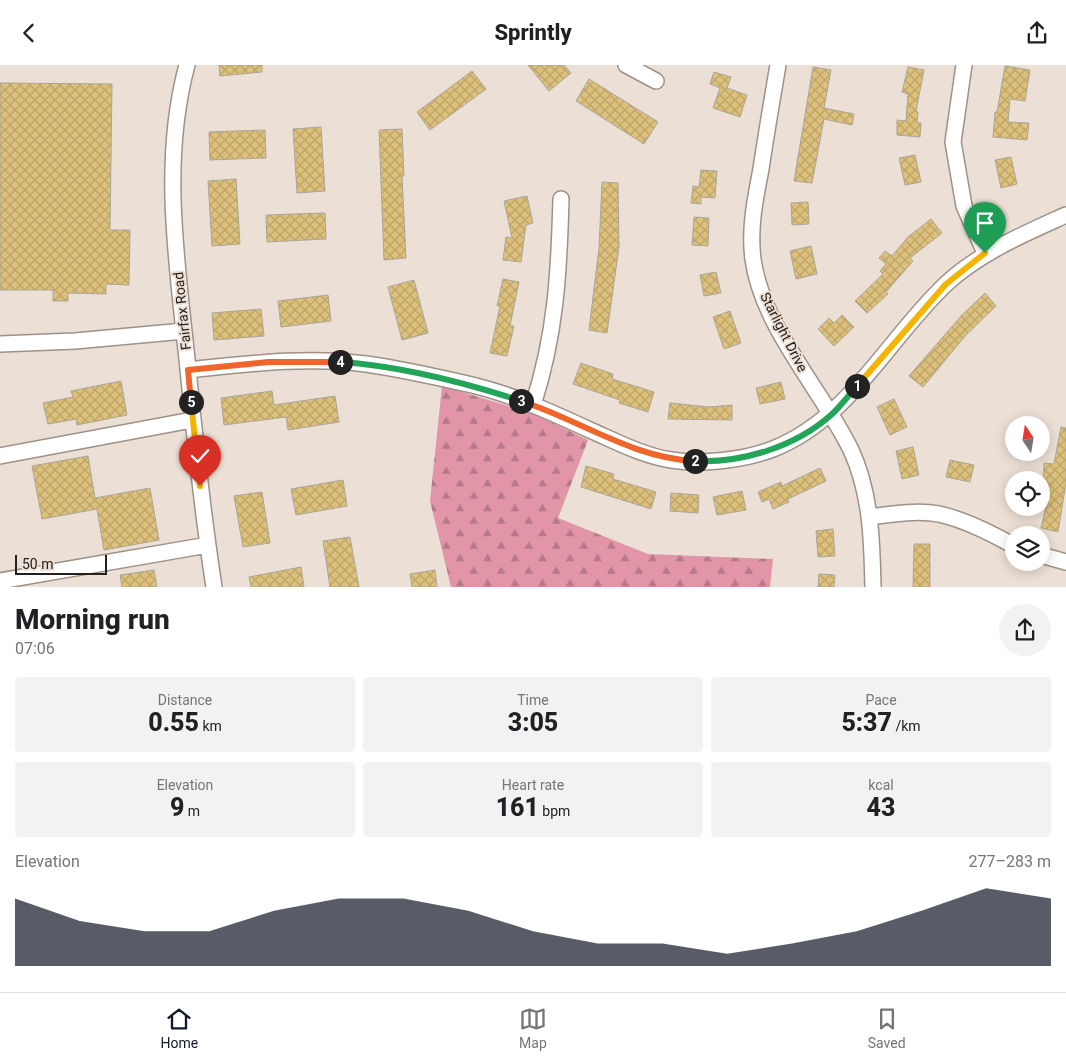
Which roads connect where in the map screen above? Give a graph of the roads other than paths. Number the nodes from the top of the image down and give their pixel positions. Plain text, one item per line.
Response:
1 (187, 65) edge
2 (626, 65) edge
3 (777, 65) edge
4 (964, 65) edge
5 (656, 81) dead end
6 (562, 199) dead end
7 (1066, 215) edge
8 (985, 253) junction
9 (184, 331) junction
10 (0, 344) edge
11 (188, 370) junction
12 (533, 405) junction
13 (831, 415) junction
14 (192, 420) junction
15 (0, 456) edge
16 (870, 517) junction
17 (1005, 542) edge
18 (208, 545) junction
19 (1050, 558) edge
20 (1066, 562) edge
21 (0, 581) edge
22 (214, 587) edge
23 (873, 587) edge

1 - 9 street, Fairfax Road
2 - 5 street
3 - 13 street, Starlight Drive
4 - 8 street
6 - 12 street
7 - 8 street
8 - 13 street
9 - 10 street
9 - 11 street, Fairfax Road
11 - 12 street
11 - 14 street, Fairfax Road
12 - 13 street
13 - 16 street, Starlight Drive
14 - 15 street
14 - 18 street, Fairfax Road
16 - 17 street
16 - 23 street, Starlight Drive
18 - 21 street
18 - 22 street, Fairfax Road
19 - 20 street

